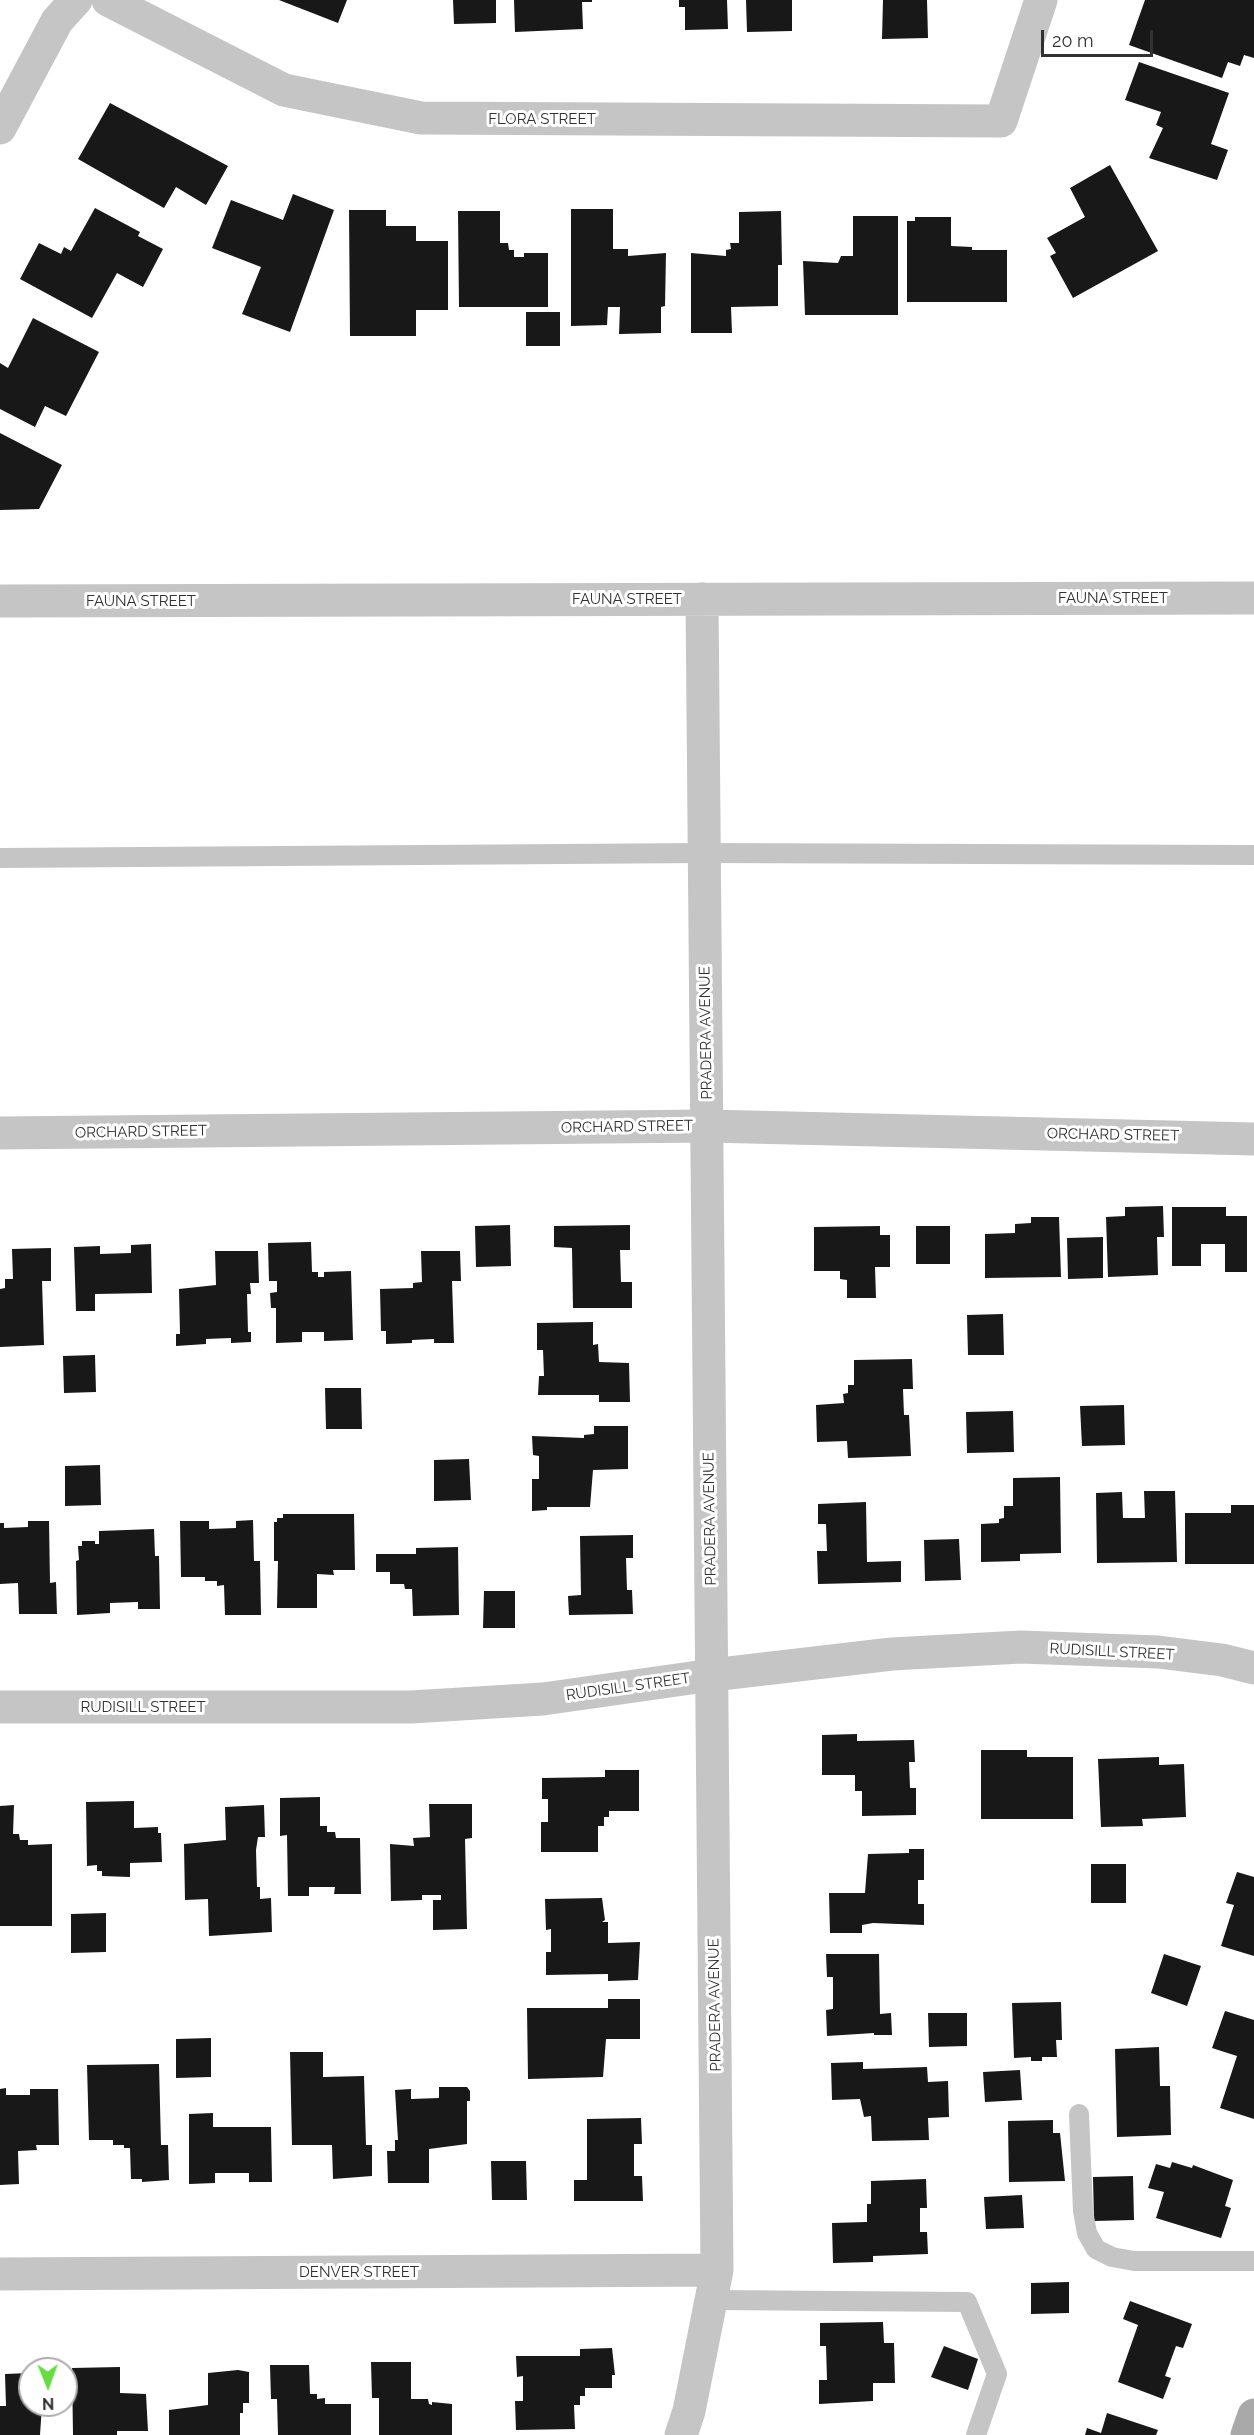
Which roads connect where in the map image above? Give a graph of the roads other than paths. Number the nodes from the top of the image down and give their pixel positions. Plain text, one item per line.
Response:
1 (76, 0) edge
2 (108, 0) edge
3 (1041, 0) edge
4 (0, 129) edge
5 (1254, 598) edge
6 (702, 599) junction
7 (0, 601) edge
8 (704, 853) junction
9 (1254, 855) edge
10 (0, 858) edge
11 (707, 1126) junction
12 (0, 1133) edge
13 (1254, 1139) edge
14 (1254, 1668) edge
15 (711, 1675) junction
16 (0, 1707) edge
17 (1079, 2114) dead end
18 (1254, 2261) edge
19 (0, 2274) edge
20 (714, 2285) junction
21 (1254, 2415) edge
22 (681, 2435) edge
23 (975, 2435) edge
24 (1247, 2435) edge

1 - 4 street
2 - 3 street, FLORA STREET
5 - 6 street, FAUNA STREET
6 - 7 street, FAUNA STREET
6 - 8 street, PRADERA AVENUE
8 - 9 lane
8 - 10 lane
8 - 11 street, PRADERA AVENUE
11 - 12 street, ORCHARD STREET
11 - 13 street, ORCHARD STREET
11 - 15 street, PRADERA AVENUE
14 - 15 street, RUDISILL STREET
15 - 16 street, RUDISILL STREET
15 - 20 street, PRADERA AVENUE
17 - 18 lane
19 - 20 street, DENVER STREET
20 - 22 street, PRADERA AVENUE
20 - 23 lane
21 - 24 main road

